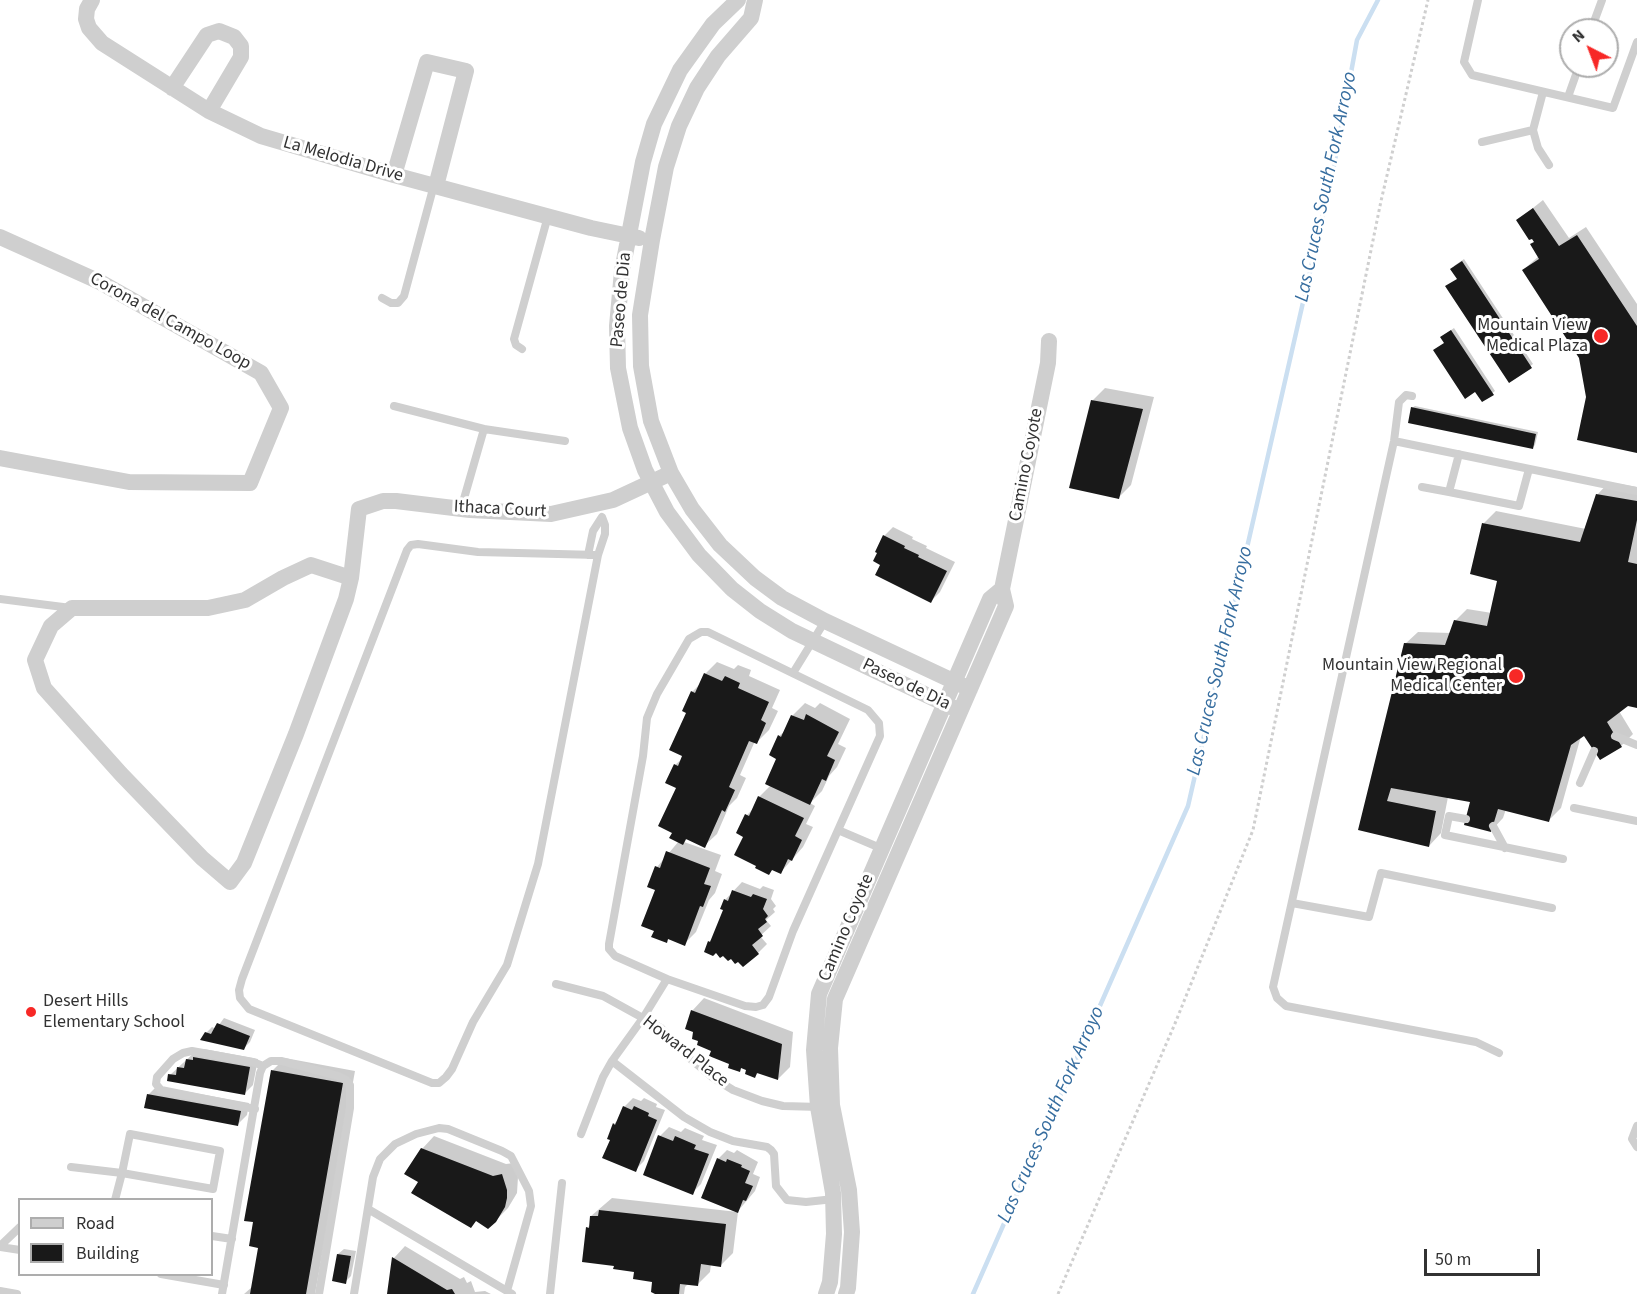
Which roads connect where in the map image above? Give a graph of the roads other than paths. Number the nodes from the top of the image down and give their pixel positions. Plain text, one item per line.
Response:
1 (92, 0) edge
2 (738, 0) edge
3 (755, 0) edge
4 (1478, 0) edge
5 (1602, 0) edge
6 (1595, 18) edge
7 (1637, 42) edge
8 (1575, 78) edge
9 (172, 88) junction
10 (1543, 92) junction
11 (1568, 96) junction
12 (209, 111) junction
13 (1533, 130) junction
14 (1482, 142) dead end
15 (1549, 165) dead end
16 (394, 175) junction
17 (435, 186) junction
18 (548, 216) junction
19 (628, 236) junction
20 (0, 237) edge
21 (652, 240) junction
22 (382, 298) dead end
23 (1049, 341) dead end
24 (522, 349) dead end
25 (1412, 396) dead end
26 (394, 406) dead end
27 (484, 429) junction
28 (565, 441) dead end
29 (1394, 441) junction
30 (1459, 454) junction
31 (0, 458) edge
32 (1529, 469) junction
33 (671, 473) junction
34 (651, 484) junction
35 (1422, 487) dead end
36 (1637, 491) edge
37 (1449, 492) junction
38 (462, 509) junction
39 (602, 510) junction
40 (588, 555) junction
41 (598, 555) junction
42 (351, 578) junction
43 (1002, 589) junction
44 (0, 599) edge
45 (72, 608) junction
46 (825, 621) junction
47 (812, 640) junction
48 (793, 673) junction
49 (954, 680) junction
50 (970, 689) junction
51 (944, 703) junction
52 (960, 711) junction
53 (1615, 736) dead end
54 (1637, 745) edge
55 (1594, 751) dead end
56 (1580, 783) dead end
57 (1574, 808) dead end
58 (1466, 819) dead end
59 (1637, 821) edge
60 (1493, 826) dead end
61 (838, 830) junction
62 (1505, 848) junction
63 (881, 849) junction
64 (897, 856) junction
65 (1563, 859) dead end
66 (1292, 903) junction
67 (1552, 908) dead end
68 (667, 979) junction
69 (556, 984) dead end
70 (643, 1018) junction
71 (1499, 1053) dead end
72 (612, 1061) junction
73 (263, 1066) junction
74 (825, 1106) junction
75 (255, 1108) junction
76 (1637, 1126) edge
77 (581, 1134) dead end
78 (1637, 1146) edge
79 (71, 1167) dead end
80 (122, 1173) junction
81 (562, 1183) dead end
82 (116, 1198) edge
83 (841, 1198) junction
84 (368, 1209) junction
85 (18, 1229) edge
86 (213, 1236) edge
87 (232, 1239) junction
88 (0, 1247) edge
89 (18, 1250) edge
90 (165, 1276) edge
91 (223, 1290) edge
92 (0, 1291) edge
93 (509, 1292) edge
94 (17, 1294) edge
95 (319, 1294) edge
96 (354, 1294) edge
97 (550, 1294) edge
98 (826, 1294) edge
99 (846, 1294) edge

1 - 9 street, La Melodia Drive
2 - 19 street, Paseo de Dia
3 - 21 street, Paseo de Dia
4 - 10 lane
5 - 6 lane
7 - 11 lane
8 - 11 lane
9 - 12 street, La Melodia Drive
9 - 12 street
10 - 11 lane
10 - 13 lane
12 - 16 street, La Melodia Drive
13 - 14 lane
13 - 15 lane
16 - 17 street, La Melodia Drive
16 - 17 street
17 - 18 street, La Melodia Drive
17 - 22 lane
18 - 19 street, La Melodia Drive
18 - 24 lane
19 - 21 street, La Melodia Drive
19 - 34 street, Paseo de Dia
20 - 31 street, Corona del Campo Loop
21 - 33 street, Paseo de Dia
23 - 43 street, Camino Coyote
25 - 29 lane
26 - 27 lane
27 - 28 lane
27 - 38 lane
29 - 30 lane
29 - 66 lane
30 - 32 lane
30 - 37 lane
32 - 36 lane
32 - 37 lane
33 - 34 street, Ithaca Court
33 - 46 street, Paseo de Dia
34 - 39 street, Ithaca Court
34 - 47 street, Paseo de Dia
35 - 37 lane
38 - 39 street, Ithaca Court
38 - 42 street, Ithaca Court
39 - 40 lane
39 - 41 lane
40 - 41 lane
40 - 41 lane
42 - 45 street
42 - 45 street
43 - 49 street, Camino Coyote
43 - 50 street, Camino Coyote
44 - 45 lane
46 - 47 lane
46 - 49 street, Paseo de Dia
47 - 48 lane
47 - 51 street, Paseo de Dia
48 - 61 lane
48 - 68 lane
49 - 50 street, Paseo de Dia
49 - 51 street, Camino Coyote
50 - 52 street, Camino Coyote
51 - 52 street, Paseo de Dia
51 - 63 street, Camino Coyote
52 - 64 street, Camino Coyote
53 - 54 lane
55 - 56 lane
57 - 59 lane
58 - 62 lane
60 - 62 lane
61 - 63 lane
61 - 68 lane
62 - 65 lane
63 - 64 lane
63 - 74 street, Camino Coyote
64 - 74 street, Camino Coyote
66 - 67 lane
66 - 71 lane
68 - 70 lane
69 - 70 lane, Howard Place
70 - 72 lane
70 - 74 lane, Howard Place
72 - 77 lane
72 - 83 lane
73 - 75 lane
73 - 75 lane
73 - 95 lane
74 - 83 street, Camino Coyote
75 - 87 lane
76 - 78 lane
79 - 80 lane
80 - 80 lane
80 - 82 lane
81 - 97 lane
83 - 98 street, Camino Coyote
83 - 99 street, Camino Coyote
84 - 93 lane
84 - 93 lane
84 - 96 lane
85 - 88 lane
86 - 87 lane
87 - 91 lane
88 - 89 lane
90 - 91 lane
92 - 94 lane

